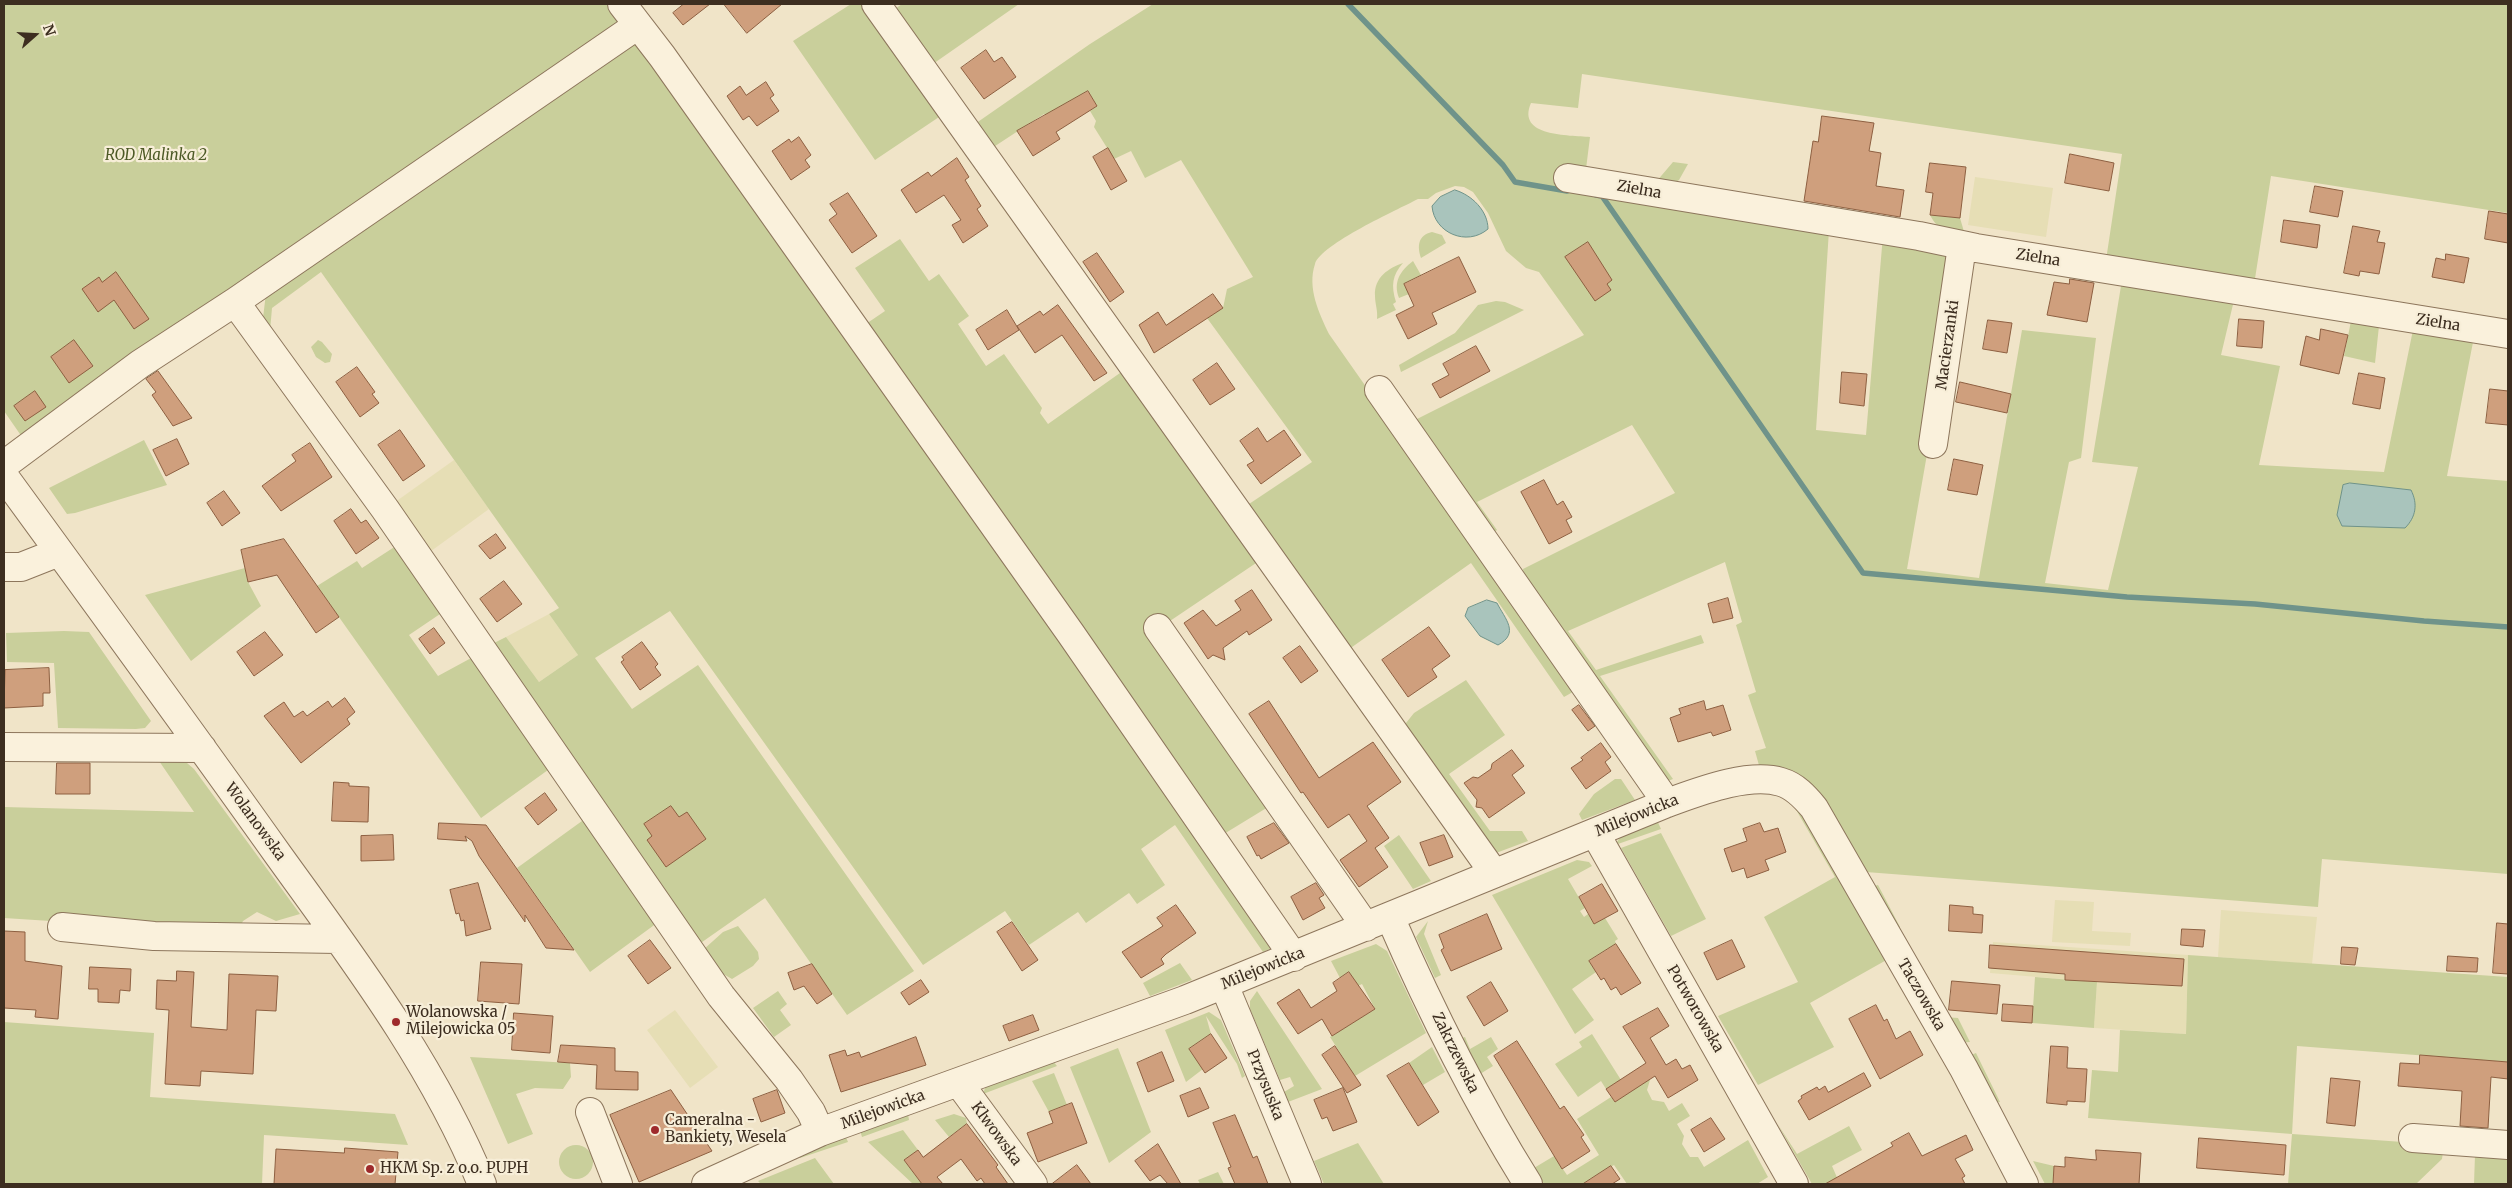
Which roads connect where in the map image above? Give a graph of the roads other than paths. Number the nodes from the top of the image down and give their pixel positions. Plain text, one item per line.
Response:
1 (876, 4) edge
2 (630, 15) edge
3 (1568, 178) dead end
4 (1962, 246) junction
5 (235, 302) junction
6 (2508, 334) edge
7 (1378, 390) dead end
8 (1933, 444) dead end
9 (4, 464) edge
10 (4, 476) edge
11 (59, 552) junction
12 (4, 567) edge
13 (1158, 628) dead end
14 (4, 747) edge
15 (202, 748) junction
16 (1667, 803) junction
17 (1814, 808) joint
18 (1595, 833) junction
19 (1494, 873) junction
20 (1378, 922) junction
21 (62, 927) dead end
22 (338, 938) junction
23 (1294, 957) junction
24 (1224, 985) junction
25 (959, 1083) junction
26 (590, 1112) dead end
27 (820, 1132) junction
28 (2413, 1138) dead end
29 (2508, 1145) edge
30 (482, 1184) edge
31 (618, 1184) edge
32 (706, 1184) edge
33 (1033, 1184) edge
34 (1307, 1184) edge
35 (1528, 1184) edge
36 (1794, 1184) edge
37 (2024, 1184) edge

1 - 19 street
2 - 5 street
2 - 23 street
3 - 4 street, Zielna
4 - 6 street, Zielna
4 - 8 street, Macierzanki
5 - 9 street
5 - 27 street
7 - 16 street
10 - 11 street, Wolanowska
11 - 12 street
11 - 15 street, Wolanowska
13 - 20 street, Zakrzewska
14 - 15 street
15 - 22 street, Wolanowska
16 - 17 street, Milejowicka
16 - 18 street, Milejowicka
17 - 37 street, Taczowska
18 - 19 street, Milejowicka
18 - 36 street, Potworowska
19 - 20 street, Milejowicka
20 - 23 street, Milejowicka
20 - 35 street, Zakrzewska
21 - 22 street
22 - 30 street, Wolanowska
23 - 24 street, Milejowicka
24 - 25 street, Milejowicka
24 - 34 street, Przysuska
25 - 27 street, Milejowicka
25 - 33 street, Klwowska
26 - 31 street
27 - 32 street, Milejowicka
28 - 29 street

